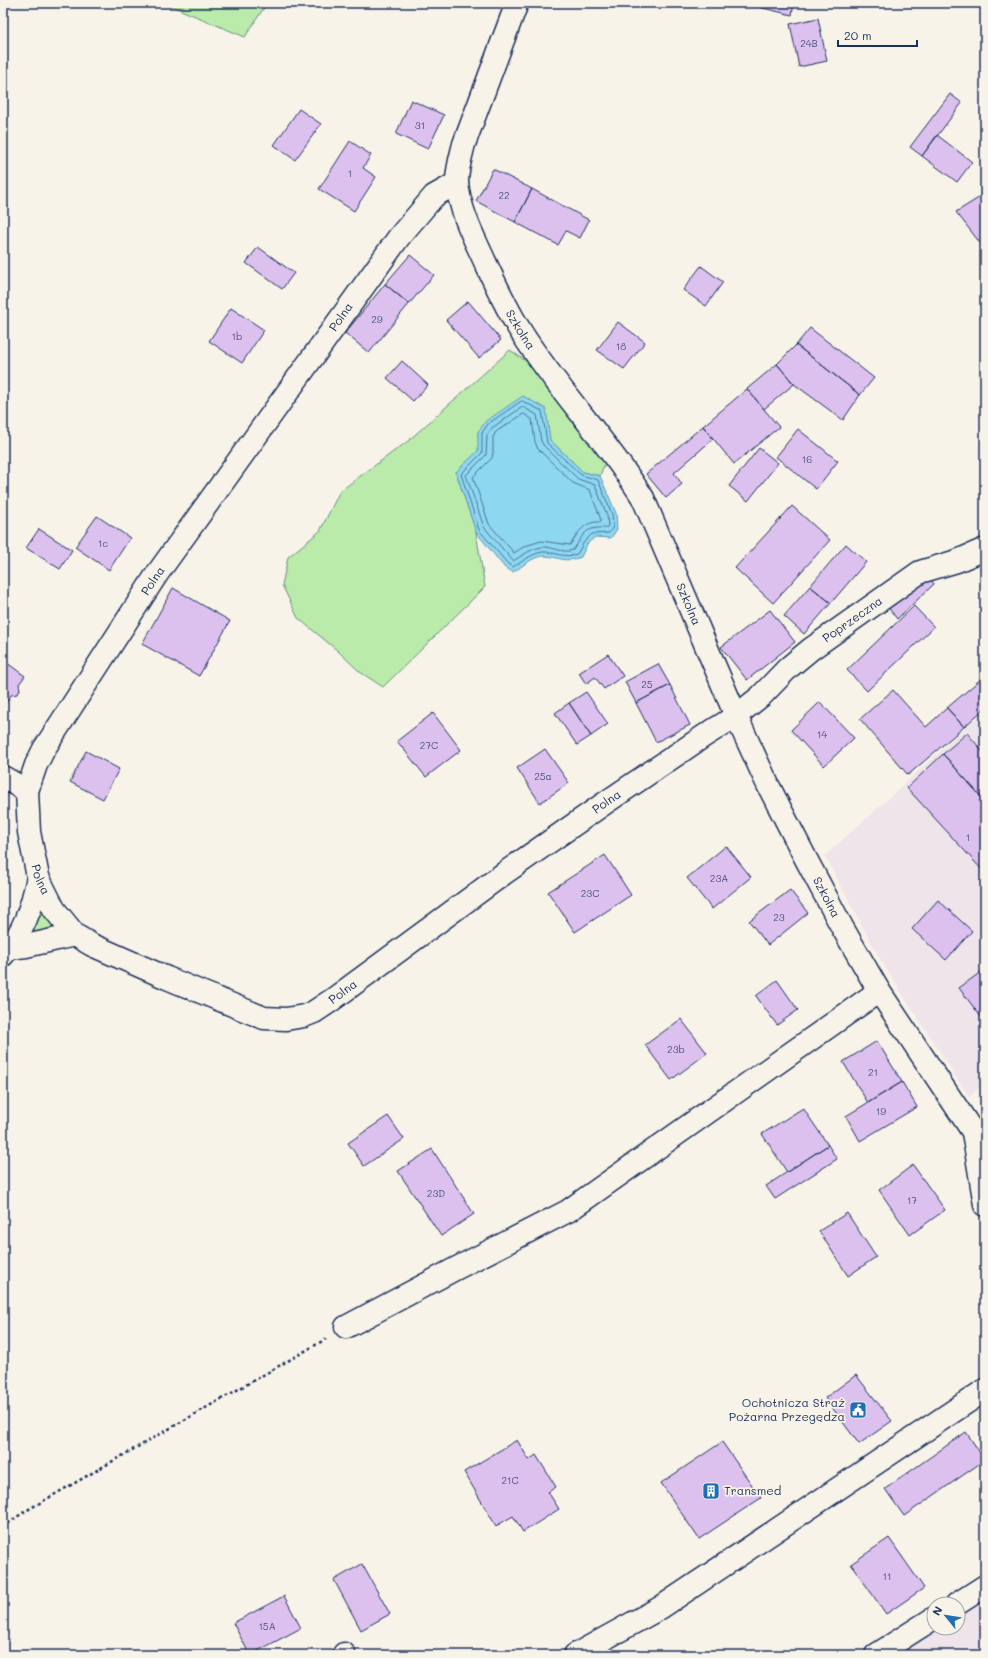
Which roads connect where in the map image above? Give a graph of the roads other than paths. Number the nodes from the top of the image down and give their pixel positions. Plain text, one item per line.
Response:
1 (517, 3) edge
2 (457, 183) junction
3 (985, 549) edge
4 (736, 716) junction
5 (3, 777) edge
6 (27, 791) junction
7 (38, 877) junction
8 (75, 935) junction
9 (6, 951) edge
10 (879, 991) junction
11 (985, 1205) edge
12 (346, 1327) road end
13 (985, 1390) edge
14 (985, 1586) edge
15 (966, 1598) edge
16 (926, 1623) edge
17 (574, 1655) edge
18 (876, 1655) edge

1 - 2 street, Szkolna
2 - 4 street, Szkolna
2 - 6 street, Polna
3 - 4 street, Poprzeczna
4 - 8 street, Polna
4 - 10 street, Szkolna
5 - 6 street
6 - 7 street, Polna
7 - 8 street, Polna
7 - 9 street
8 - 9 street
10 - 11 street, Szkolna
10 - 12 street
13 - 17 street
14 - 15 street
16 - 18 street

